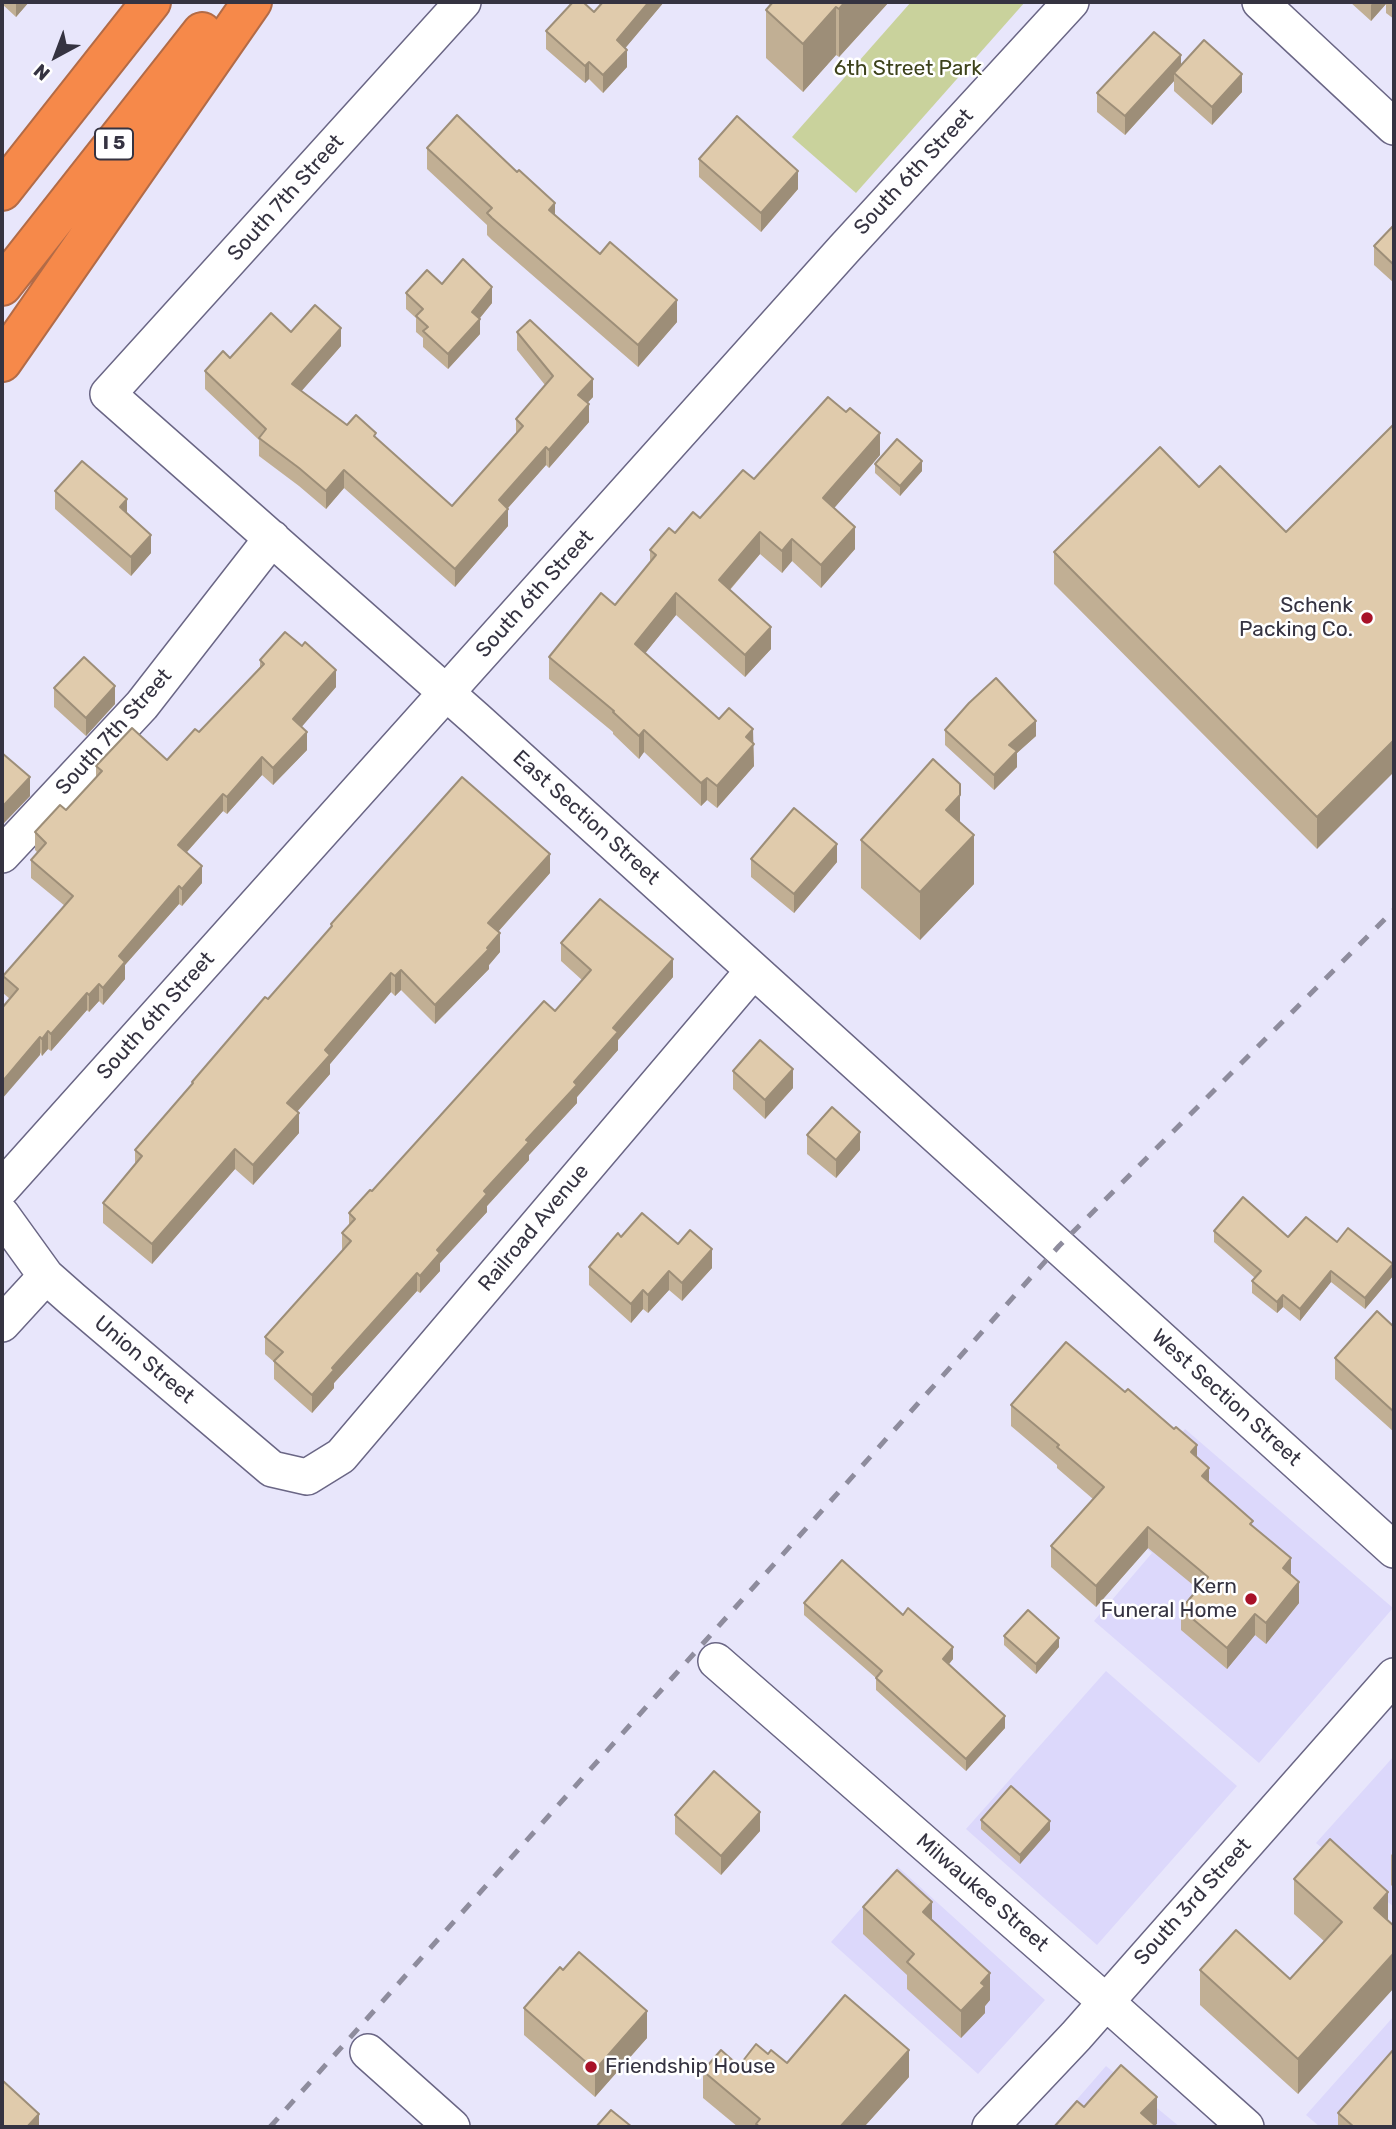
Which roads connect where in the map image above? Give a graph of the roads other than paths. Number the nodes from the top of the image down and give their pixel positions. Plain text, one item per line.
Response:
1 (151, 2) edge
2 (226, 2) edge
3 (252, 2) edge
4 (463, 2) edge
5 (1070, 2) edge
6 (1259, 2) edge
7 (1394, 127) edge
8 (2, 191) edge
9 (2, 286) edge
10 (2, 362) edge
11 (108, 394) joint
12 (272, 538) junction
13 (446, 692) junction
14 (2, 855) edge
15 (752, 971) junction
16 (2, 1188) edge
17 (2, 1215) edge
18 (1059, 1246) joint
19 (46, 1276) junction
20 (2, 1324) edge
21 (307, 1477) joint
22 (1394, 1550) edge
23 (716, 1661) dead end
24 (1394, 1676) edge
25 (1106, 2002) junction
26 (368, 2052) dead end
27 (452, 2127) edge
28 (990, 2127) edge
29 (1246, 2127) edge

1 - 8 highway
2 - 9 highway, I 5
3 - 10 highway
4 - 11 street, South 7th Street
5 - 13 street, South 6th Street
6 - 7 street
11 - 12 street, East Section Street
12 - 13 street, East Section Street
12 - 14 street, South 7th Street
13 - 15 street, East Section Street
13 - 16 street, South 6th Street
15 - 18 street, East Section Street
15 - 21 street, Railroad Avenue
17 - 19 street, Union Street
18 - 22 street, West Section Street
19 - 20 street
19 - 21 street, Union Street
23 - 25 street, Milwaukee Street
24 - 25 street, South 3rd Street
25 - 28 street, South 3rd Street
25 - 29 street, Milwaukee Street
26 - 27 street

